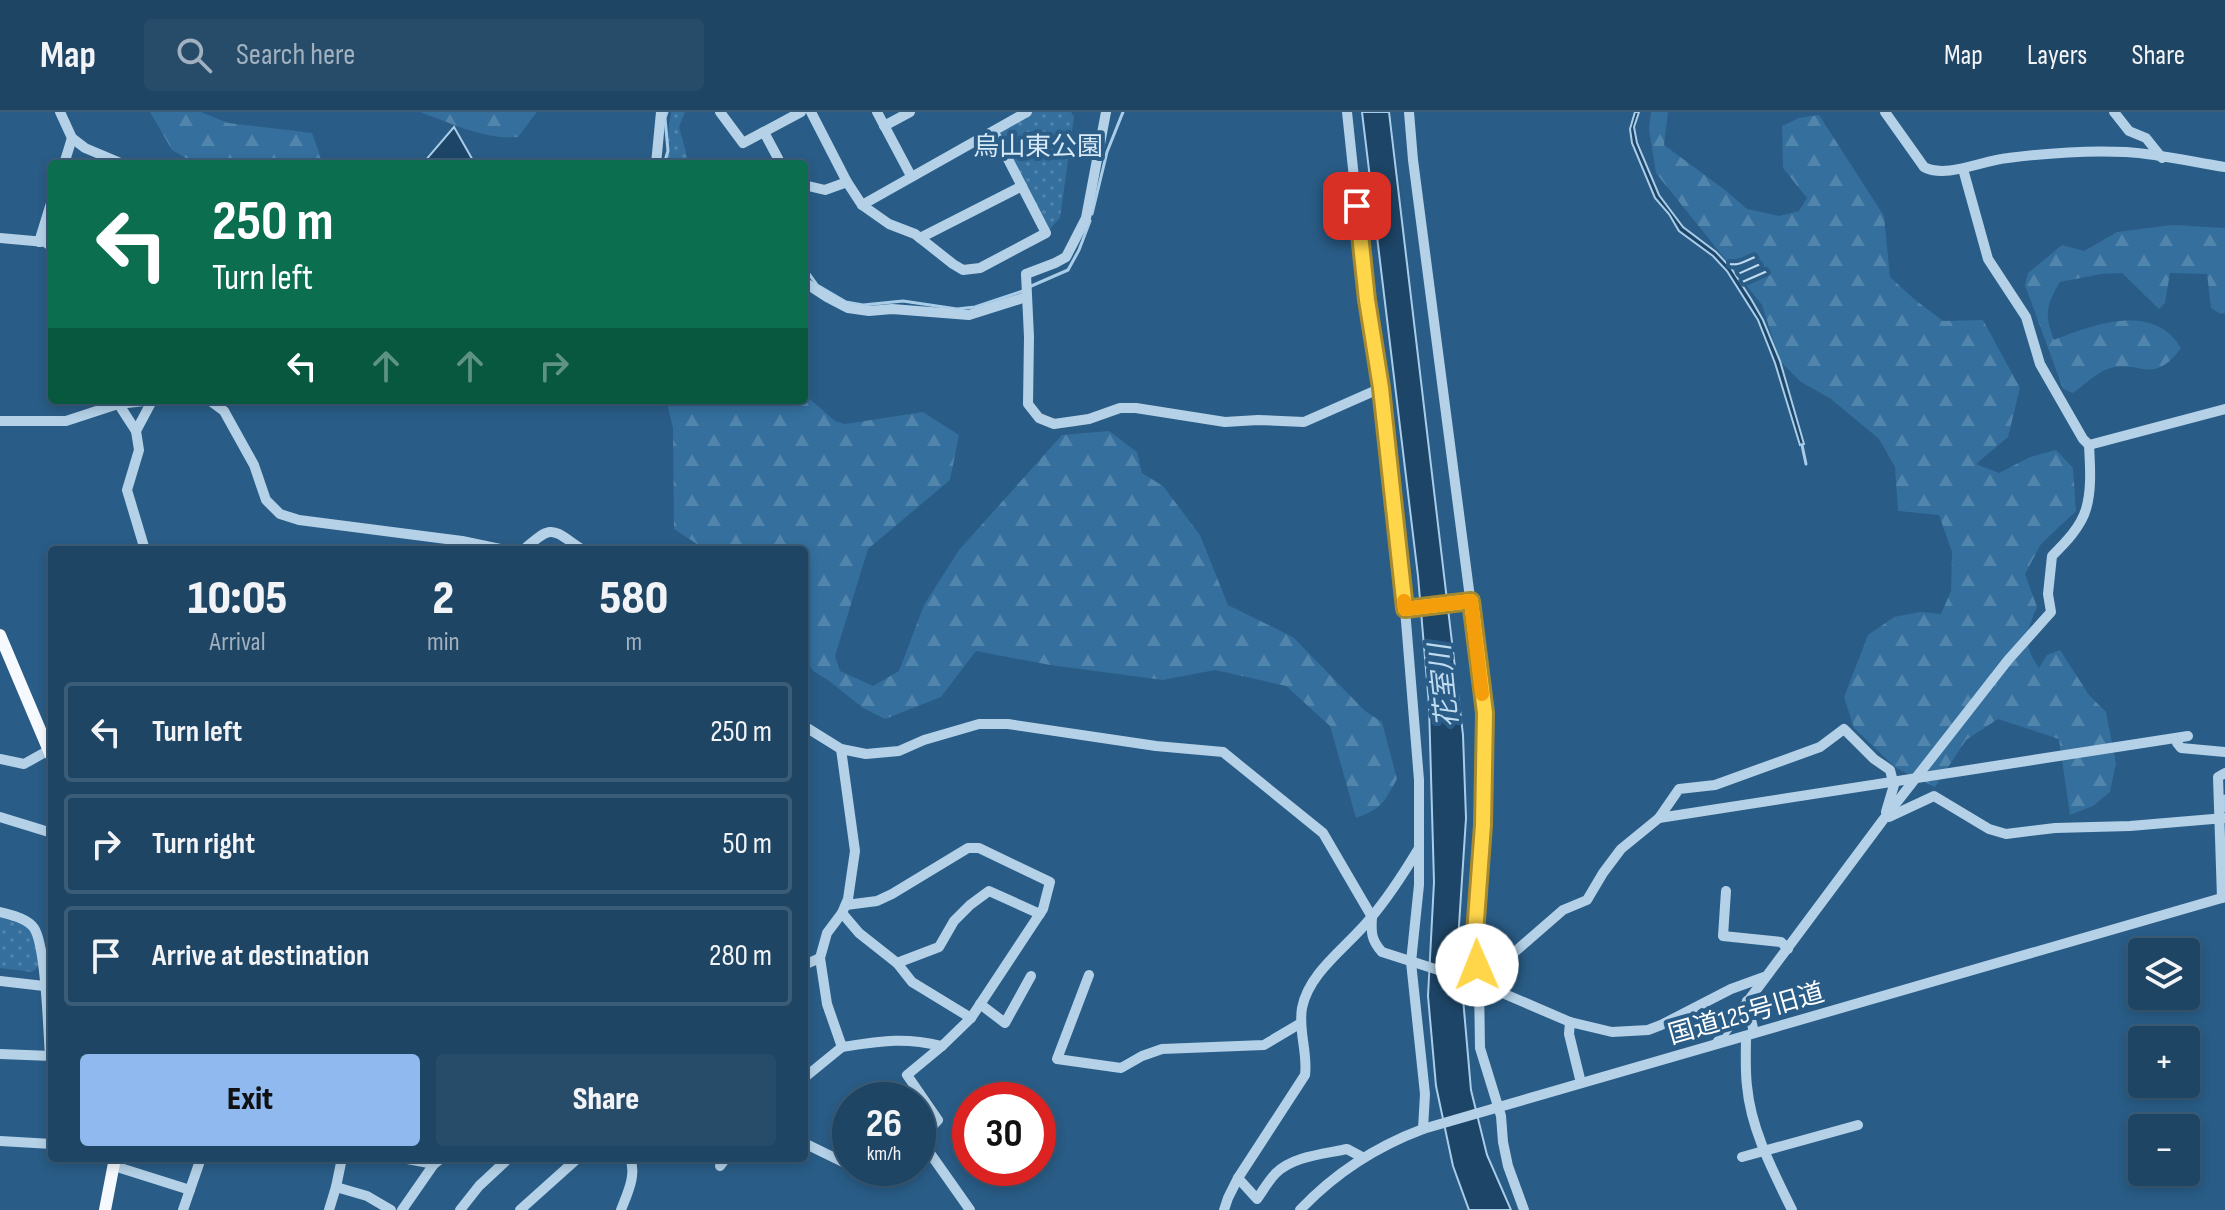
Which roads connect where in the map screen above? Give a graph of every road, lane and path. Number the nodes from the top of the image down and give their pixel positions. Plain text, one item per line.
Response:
1 (60, 112) edge
2 (661, 112) edge
3 (720, 112) edge
4 (801, 112) edge
5 (811, 112) edge
6 (877, 112) edge
7 (910, 112) edge
8 (1027, 112) edge
9 (1106, 112) edge
10 (1347, 112) edge
11 (1409, 112) edge
12 (1885, 112) edge
13 (2114, 112) edge
14 (884, 126) junction
15 (764, 132) junction
16 (994, 132) junction
17 (72, 138) junction
18 (2162, 158) junction
19 (65, 160) edge
20 (114, 160) edge
21 (656, 160) edge
22 (779, 160) edge
23 (2225, 167) edge
24 (1963, 169) junction
25 (911, 176) junction
26 (847, 182) junction
27 (808, 186) edge
28 (1022, 186) junction
29 (862, 205) junction
30 (48, 213) edge
31 (0, 238) edge
32 (920, 238) junction
33 (39, 242) junction
34 (48, 245) edge
35 (808, 284) edge
36 (1026, 297) junction
37 (1381, 388) junction
38 (112, 404) edge
39 (118, 404) edge
40 (151, 404) edge
41 (214, 404) edge
42 (2225, 409) edge
43 (0, 421) edge
44 (136, 431) junction
45 (2089, 445) junction
46 (144, 546) edge
47 (486, 546) edge
48 (528, 546) edge
49 (577, 546) edge
50 (1471, 601) junction
51 (1405, 609) junction
52 (0, 635) edge
53 (808, 728) edge
54 (2188, 736) dead end
55 (2177, 743) dead end
56 (48, 745) edge
57 (48, 748) edge
58 (841, 749) junction
59 (2225, 752) edge
60 (0, 759) edge
61 (2225, 773) edge
62 (1917, 778) junction
63 (1893, 782) junction
64 (0, 817) edge
65 (1659, 818) junction
66 (2222, 818) edge
67 (1883, 820) junction
68 (48, 832) edge
69 (1420, 846) junction
70 (1726, 891) dead end
71 (2224, 898) edge
72 (844, 909) junction
73 (0, 912) edge
74 (1040, 914) junction
75 (1372, 917) junction
76 (1788, 949) junction
77 (820, 958) junction
78 (808, 963) edge
79 (897, 963) junction
80 (1417, 963) junction
81 (1089, 975) dead end
82 (1031, 976) dead end
83 (1764, 977) junction
84 (0, 981) edge
85 (1474, 982) junction
86 (44, 986) junction
87 (1747, 1001) junction
88 (980, 1004) junction
89 (971, 1018) junction
90 (1570, 1022) junction
91 (1301, 1023) junction
92 (48, 1026) edge
93 (1750, 1034) junction
94 (1716, 1044) junction
95 (942, 1046) junction
96 (842, 1047) junction
97 (0, 1054) edge
98 (48, 1056) edge
99 (808, 1075) edge
100 (912, 1082) edge
101 (1581, 1083) junction
102 (1493, 1108) junction
103 (1858, 1125) dead end
104 (1423, 1129) junction
105 (0, 1141) edge
106 (48, 1144) edge
107 (808, 1145) edge
108 (1764, 1152) junction
109 (832, 1157) edge
110 (1362, 1157) junction
111 (1742, 1157) dead end
112 (114, 1162) edge
113 (200, 1162) edge
114 (341, 1162) edge
115 (437, 1162) edge
116 (505, 1162) edge
117 (574, 1162) edge
118 (632, 1162) edge
119 (936, 1163) edge
120 (1238, 1178) junction
121 (336, 1187) junction
122 (190, 1190) junction
123 (105, 1210) edge
124 (183, 1210) edge
125 (329, 1210) edge
126 (391, 1210) edge
127 (402, 1210) edge
128 (460, 1210) edge
129 (520, 1210) edge
130 (621, 1210) edge
131 (970, 1210) edge
132 (1224, 1210) edge
133 (1300, 1210) edge
134 (1524, 1210) edge
135 (1792, 1210) edge

1 - 17 street
2 - 21 street
3 - 15 street
4 - 15 street
5 - 26 street
6 - 14 street
7 - 14 street
8 - 16 street
9 - 36 street
10 - 37 street
11 - 50 street
12 - 24 street
13 - 18 street
14 - 25 street
15 - 22 street
16 - 25 street
16 - 28 street
17 - 19 street
17 - 20 street
18 - 23 street
18 - 24 street
24 - 45 street
25 - 29 street
26 - 27 street
26 - 29 street
28 - 32 street
28 - 32 street
29 - 32 street
30 - 33 street
31 - 33 street
33 - 34 street
35 - 36 street
36 - 37 street
37 - 51 street
38 - 43 street
39 - 44 street
40 - 44 street
41 - 47 street
42 - 45 street
44 - 46 street
45 - 62 street
48 - 49 street
50 - 51 street
50 - 85 street
51 - 69 street
52 - 56 main road
53 - 58 street
54 - 62 street
55 - 59 street
57 - 60 street
58 - 72 street
58 - 75 street
61 - 66 street
62 - 63 street
62 - 67 street
63 - 65 street
63 - 65 street
63 - 67 street
64 - 68 street
65 - 85 street
66 - 67 street
66 - 71 street
67 - 76 street
69 - 75 street
69 - 80 street
70 - 76 street
71 - 93 street, 国道125号旧道
72 - 74 street
72 - 77 street
72 - 79 street
73 - 86 street
74 - 79 street
74 - 88 street
75 - 80 street
75 - 91 street
76 - 83 street
77 - 78 street
77 - 96 street
79 - 89 street
80 - 85 street
80 - 104 street
81 - 91 street
82 - 88 street
83 - 87 street
83 - 90 street
84 - 86 street
85 - 90 street
85 - 102 street
86 - 92 street
87 - 93 street
87 - 94 street
88 - 89 street
89 - 95 street
90 - 101 street
91 - 120 street
93 - 94 street, 国道125号旧道
93 - 108 street
94 - 101 street, 国道125号旧道
95 - 96 street
95 - 100 street
96 - 99 street
97 - 98 street
101 - 102 street, 国道125号旧道
102 - 104 street, 国道125号旧道
102 - 134 street
103 - 108 street
104 - 110 street, 国道125号旧道
105 - 106 street
107 - 109 street
108 - 111 street
108 - 135 street
110 - 120 street
110 - 133 street, 国道125号旧道
112 - 122 street
112 - 123 main road
113 - 122 street
114 - 121 street
115 - 127 street
116 - 128 street
117 - 129 street
118 - 130 street
119 - 131 street
120 - 132 street
121 - 125 street
121 - 126 street
122 - 124 street

